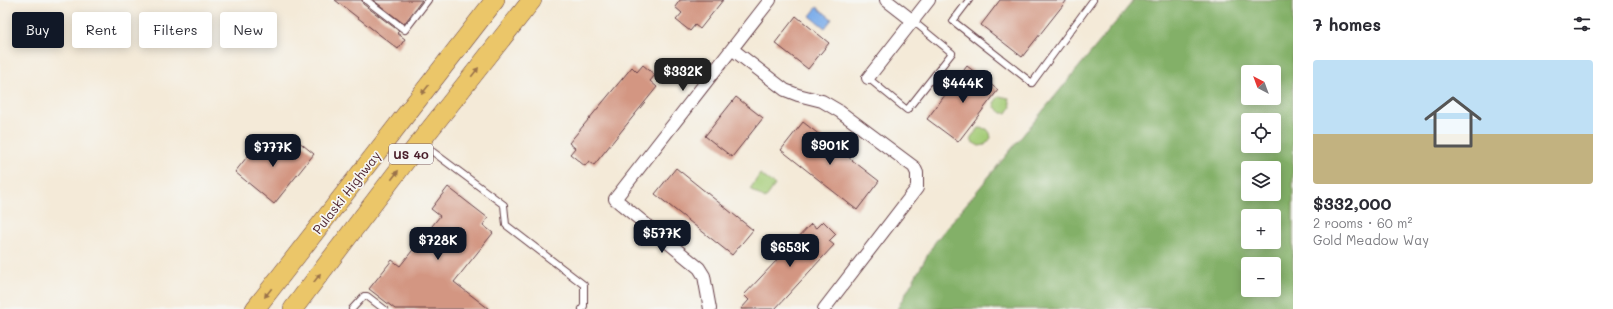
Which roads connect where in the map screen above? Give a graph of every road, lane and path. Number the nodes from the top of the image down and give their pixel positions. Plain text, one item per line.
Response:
1 (366, 0) edge
2 (428, 0) edge
3 (495, 0) edge
4 (532, 0) edge
5 (770, 0) edge
6 (886, 0) edge
7 (929, 0) edge
8 (969, 0) edge
9 (1093, 0) edge
10 (484, 8) edge
11 (913, 21) junction
12 (732, 49) junction
13 (868, 78) joint
14 (420, 142) junction
15 (255, 309) edge
16 (293, 309) edge
17 (352, 309) edge
18 (384, 309) edge
19 (582, 309) edge
20 (710, 309) edge
21 (824, 309) edge

1 - 2 lane
3 - 10 highway, Pulaski Highway / US 40
14 -> 4 highway, US 40
5 - 12 street
6 - 11 street
7 - 11 street
8 - 9 lane
10 -> 15 highway, Pulaski Highway / US 40
11 - 13 street
11 - 13 lane
12 - 20 street
12 - 21 street
16 -> 14 highway, US 40
14 - 19 lane
17 - 18 lane

